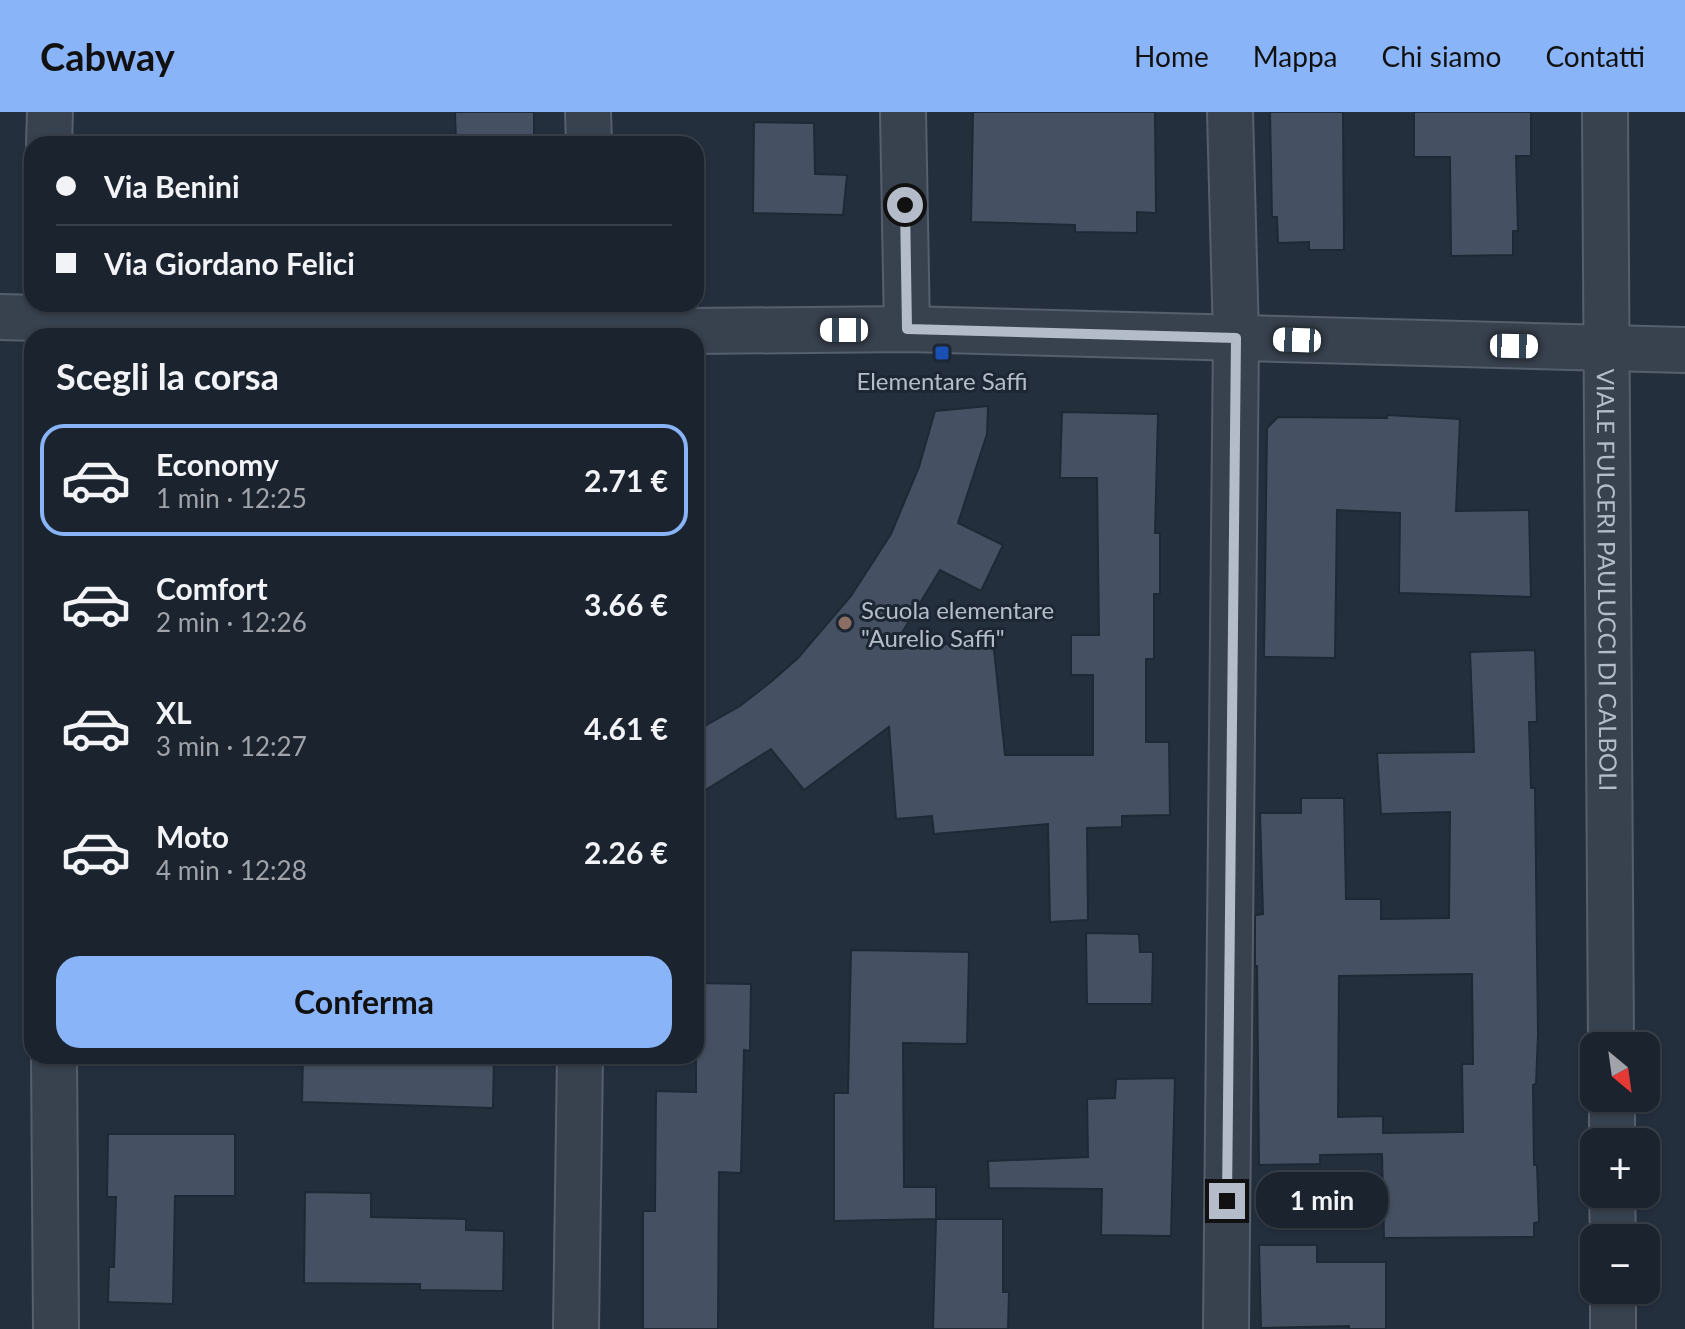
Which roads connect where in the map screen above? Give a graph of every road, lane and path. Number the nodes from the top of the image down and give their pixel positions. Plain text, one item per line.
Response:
1 (50, 112) edge
2 (588, 112) edge
3 (903, 112) edge
4 (1230, 112) edge
5 (1605, 112) edge
6 (49, 136) edge
7 (589, 136) edge
8 (0, 317) edge
9 (47, 319) edge
10 (593, 324) edge
11 (907, 329) junction
12 (1236, 338) junction
13 (1607, 349) junction
14 (1685, 350) edge
15 (1611, 1032) edge
16 (54, 1064) edge
17 (580, 1064) edge
18 (1613, 1304) edge
19 (56, 1329) edge
20 (576, 1329) edge
21 (1226, 1329) edge
22 (1613, 1329) edge

1 - 6 street
2 - 7 street
3 - 11 street
4 - 12 street
5 - 13 street, VIALE FULCERI PAULUCCI DI CALBOLI
8 - 9 street
9 - 10 street
10 - 11 street
11 - 12 street
12 - 13 street
12 - 21 street
13 - 14 street
13 - 15 street, VIALE FULCERI PAULUCCI DI CALBOLI
16 - 19 street
17 - 20 street
18 - 22 street

